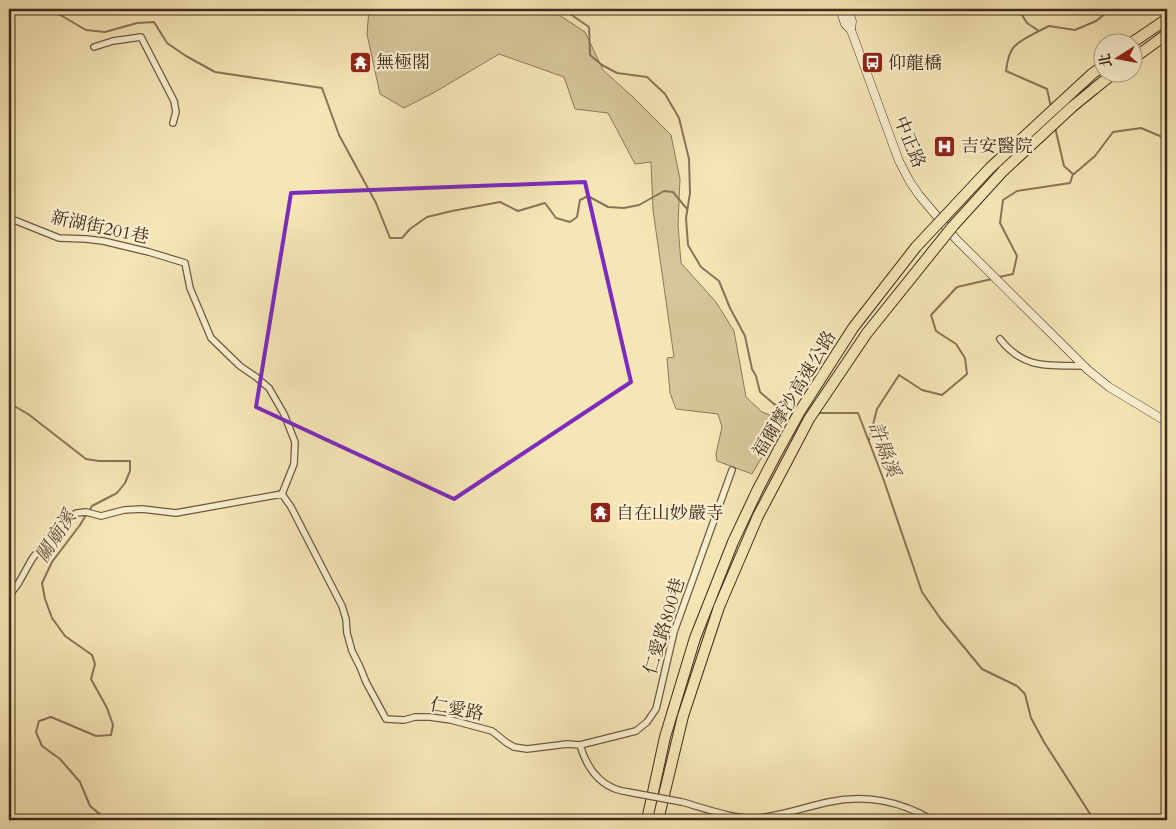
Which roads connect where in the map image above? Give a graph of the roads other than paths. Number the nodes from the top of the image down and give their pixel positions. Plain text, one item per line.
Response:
1 (840, 9) edge
2 (847, 9) edge
3 (1167, 19) edge
4 (851, 30) junction
5 (1167, 34) edge
6 (1144, 35) edge
7 (94, 46) dead end
8 (1144, 51) edge
9 (1094, 72) edge
10 (1103, 82) edge
11 (173, 123) dead end
12 (9, 218) edge
13 (1000, 339) dead end
14 (1084, 366) junction
15 (1167, 422) edge
16 (732, 470) dead end
17 (282, 494) junction
18 (9, 594) edge
19 (580, 744) junction
20 (647, 820) edge
21 (658, 820) edge
22 (932, 820) edge

1 - 4 main road, 中正路
2 - 4 main road, 中正路
3 - 6 highway
4 - 14 main road, 中正路
5 - 8 highway
7 - 11 street
9 - 20 highway, 福爾摩沙高速公路, bridge
10 - 21 highway, 福爾摩沙高速公路, bridge
12 - 17 street, 新湖街201巷
13 - 14 street
14 - 15 main road
16 - 19 street, 仁愛路800巷
17 - 18 street
17 - 19 street, 仁愛路
19 - 22 street, bridge

